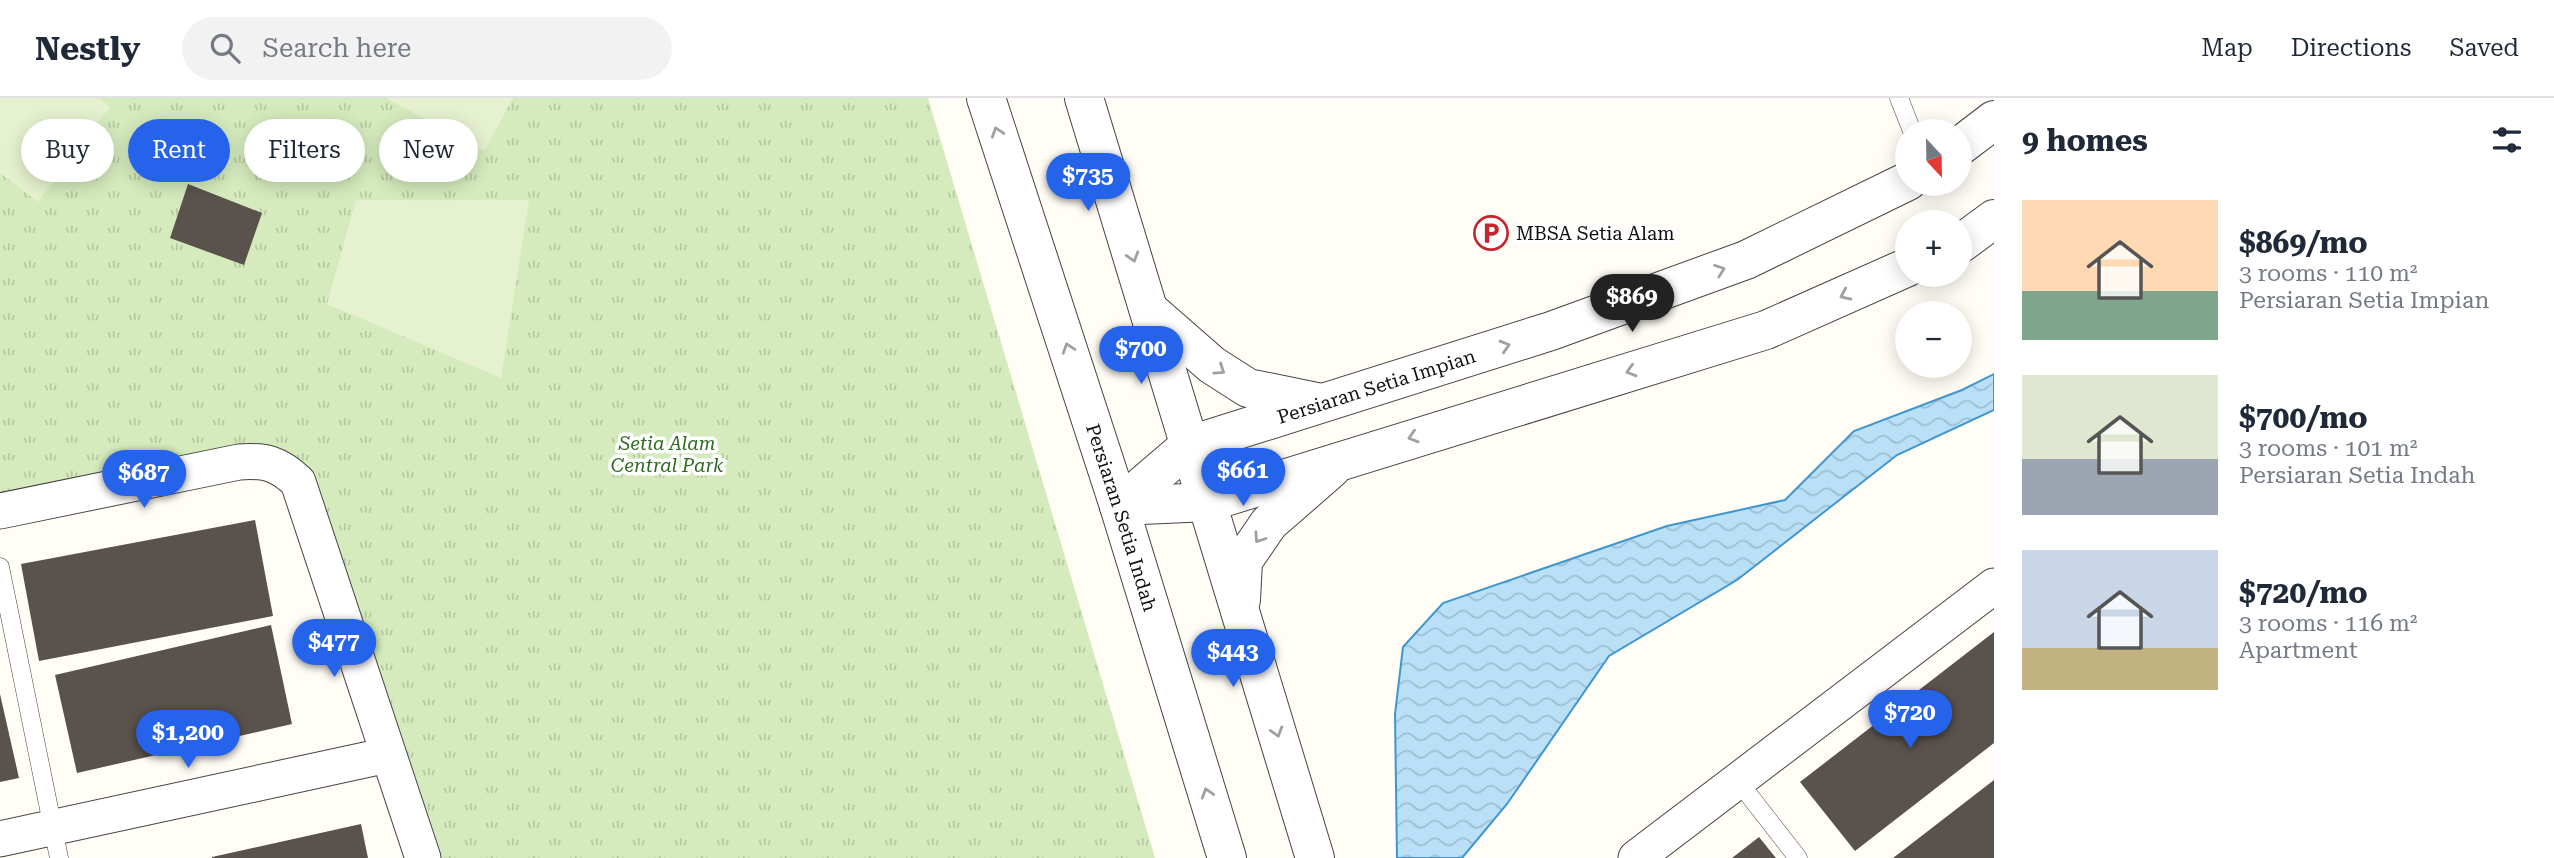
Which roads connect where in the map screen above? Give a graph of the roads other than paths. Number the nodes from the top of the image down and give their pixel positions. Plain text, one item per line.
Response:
1 (986, 98) edge
2 (1084, 98) edge
3 (1899, 98) edge
4 (1907, 119) edge
5 (1994, 121) edge
6 (1972, 137) edge
7 (1895, 187) edge
8 (1994, 219) edge
9 (1972, 235) edge
10 (1895, 273) edge
11 (1149, 310) junction
12 (1324, 403) junction
13 (1190, 445) junction
14 (1343, 458) junction
15 (1209, 502) junction
16 (1119, 506) junction
17 (0, 511) edge
18 (0, 567) edge
19 (1994, 586) edge
20 (1240, 608) junction
21 (388, 755) junction
22 (1738, 781) junction
23 (0, 839) edge
24 (56, 843) edge
25 (423, 858) edge
26 (1227, 858) edge
27 (1315, 858) edge
28 (1636, 858) edge
29 (1798, 858) edge

16 -> 1 street, Persiaran Setia Indah
2 -> 11 street
3 - 4 lane
5 - 6 street
12 -> 7 street, Persiaran Setia Impian
8 - 9 street
10 -> 14 street
11 -> 12 street
11 - 13 street
12 - 13 street, Persiaran Setia Impian
13 - 15 street
13 - 16 street, Persiaran Setia Impian
14 - 15 street
14 -> 20 street
15 - 16 street
15 - 20 street
26 -> 16 street, Persiaran Setia Indah
17 - 21 street
18 - 24 lane
19 - 22 street
20 -> 27 street
21 - 24 street
21 - 25 street
22 - 28 street
22 - 29 lane
23 - 24 street

